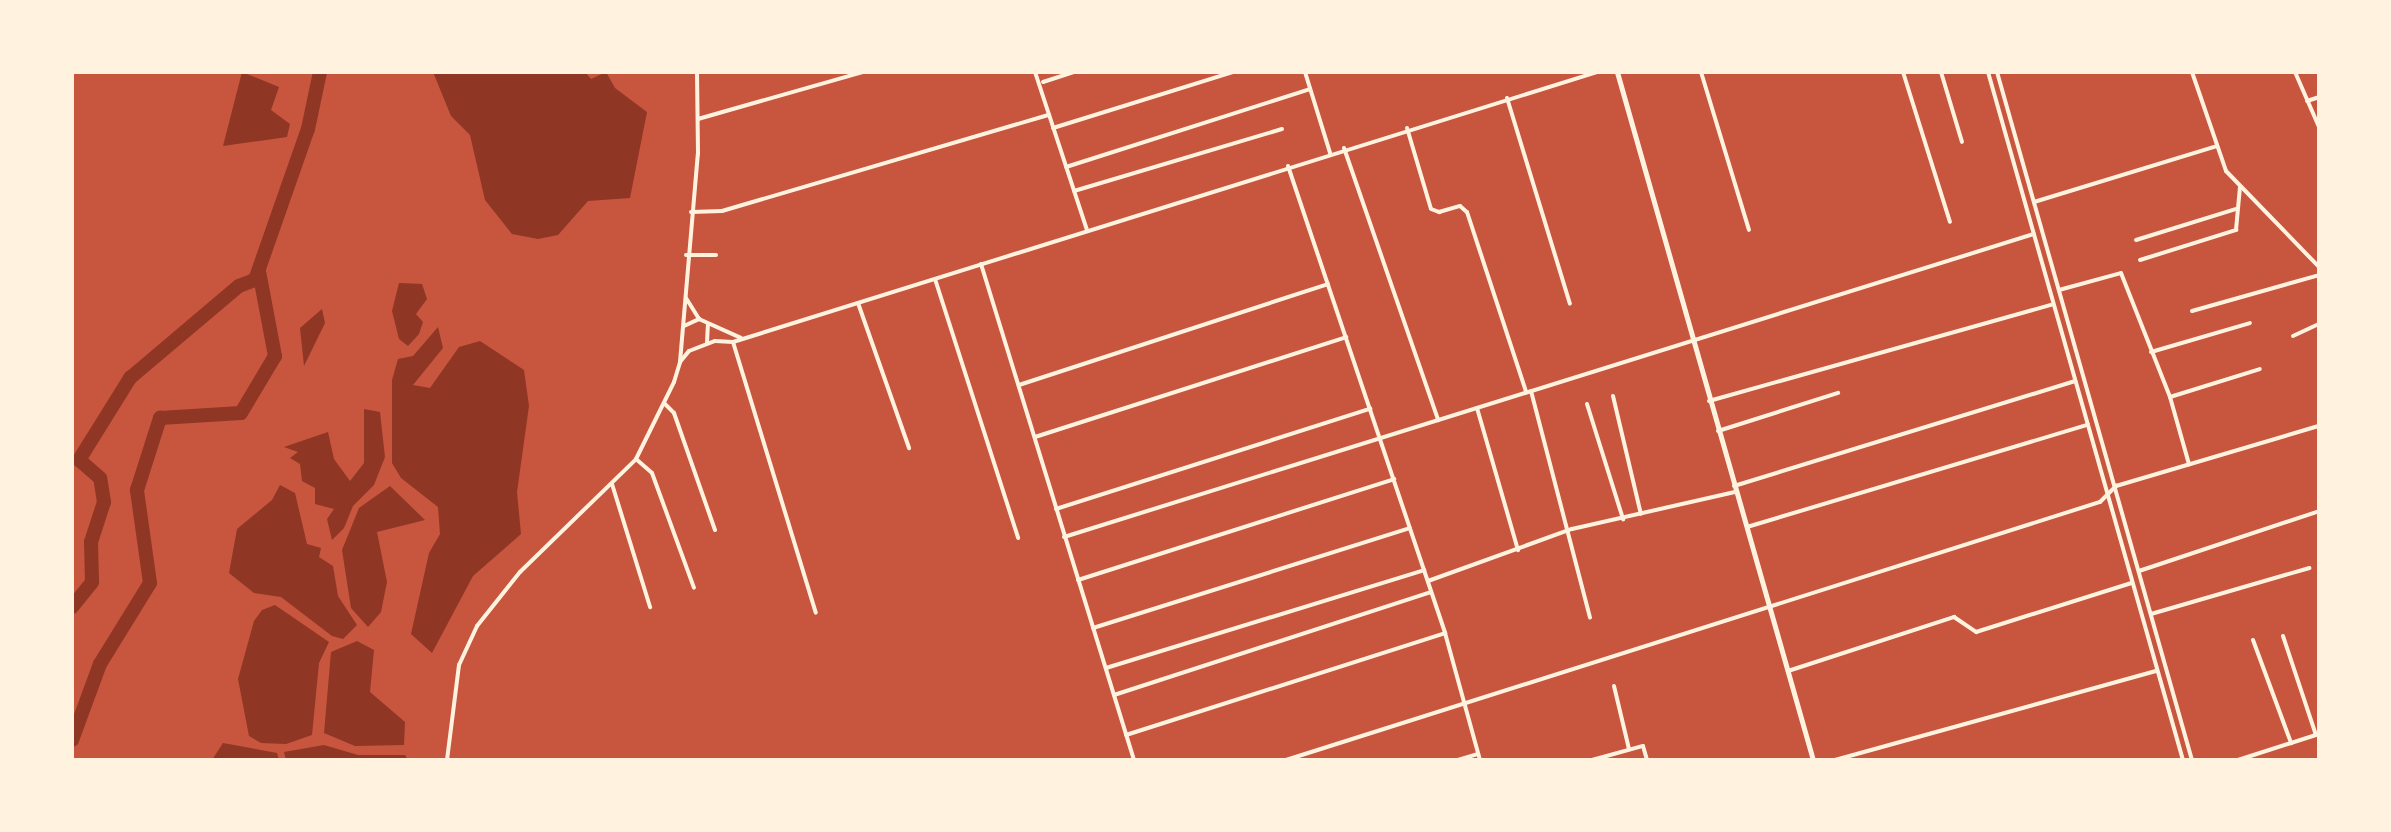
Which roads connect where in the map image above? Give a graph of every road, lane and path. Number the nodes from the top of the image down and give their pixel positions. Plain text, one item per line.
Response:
1 (697, 72) edge
2 (863, 72) edge
3 (1035, 72) edge
4 (1074, 72) edge
5 (1233, 72) edge
6 (1305, 72) edge
7 (1597, 72) edge
8 (1617, 72) edge
9 (1701, 72) edge
10 (1903, 72) edge
11 (1941, 72) edge
12 (1988, 72) edge
13 (1997, 72) edge
14 (2192, 72) edge
15 (2295, 72) edge
16 (1043, 82) dead end
17 (1310, 89) junction
18 (2319, 97) edge
19 (1507, 98) junction
20 (2307, 101) junction
21 (1049, 115) junction
22 (698, 119) junction
23 (2319, 127) edge
24 (1053, 128) junction
25 (1407, 128) junction
26 (1282, 129) dead end
27 (1962, 142) dead end
28 (2217, 146) junction
29 (1344, 148) junction
30 (1330, 153) junction
31 (1288, 166) junction
32 (1066, 167) junction
33 (2240, 187) junction
34 (1074, 191) junction
35 (2034, 202) junction
36 (2236, 209) junction
37 (691, 212) junction
38 (1950, 222) dead end
39 (1087, 230) junction
40 (1749, 230) dead end
41 (2034, 234) junction
42 (2136, 240) dead end
43 (686, 255) junction
44 (716, 255) dead end
45 (2140, 260) dead end
46 (981, 264) junction
47 (2319, 267) edge
48 (2319, 275) edge
49 (935, 279) junction
50 (1328, 284) junction
51 (2059, 290) junction
52 (686, 296) junction
53 (858, 303) junction
54 (1570, 304) dead end
55 (2053, 304) junction
56 (2192, 311) dead end
57 (699, 319) junction
58 (707, 323) junction
59 (2250, 323) dead end
60 (2319, 324) edge
61 (683, 331) junction
62 (2293, 336) dead end
63 (1346, 337) junction
64 (743, 338) junction
65 (1692, 340) junction
66 (733, 342) junction
67 (705, 344) junction
68 (697, 347) junction
69 (2151, 352) junction
70 (680, 362) junction
71 (2260, 369) dead end
72 (2075, 381) junction
73 (1019, 385) junction
74 (1528, 391) junction
75 (1838, 393) dead end
76 (1613, 396) dead end
77 (2170, 397) junction
78 (1709, 401) junction
79 (665, 404) junction
80 (1587, 404) dead end
81 (1477, 408) junction
82 (1370, 409) junction
83 (1438, 420) junction
84 (2088, 425) junction
85 (2319, 426) edge
86 (1718, 431) junction
87 (1035, 437) junction
88 (1380, 439) junction
89 (909, 448) dead end
90 (636, 459) junction
91 (2189, 464) junction
92 (1394, 479) junction
93 (612, 484) junction
94 (2116, 486) junction
95 (1734, 489) junction
96 (2108, 498) junction
97 (1056, 509) junction
98 (2319, 511) edge
99 (1641, 514) junction
100 (1623, 519) junction
101 (1745, 527) junction
102 (1410, 528) junction
103 (715, 530) dead end
104 (1567, 531) junction
105 (1064, 537) junction
106 (1018, 538) dead end
107 (1518, 550) junction
108 (2309, 568) dead end
109 (1424, 570) junction
110 (2139, 571) junction
111 (1078, 580) junction
112 (1428, 581) junction
113 (2131, 583) junction
114 (694, 588) dead end
115 (1432, 592) junction
116 (1767, 606) junction
117 (650, 607) dead end
118 (816, 613) dead end
119 (2151, 614) junction
120 (1590, 617) dead end
121 (1093, 628) junction
122 (1445, 633) junction
123 (2283, 636) dead end
124 (2253, 640) dead end
125 (1105, 668) junction
126 (2156, 671) junction
127 (1786, 672) junction
128 (1614, 686) dead end
129 (1114, 695) junction
130 (1466, 704) junction
131 (1126, 735) junction
132 (2318, 735) edge
133 (2291, 743) junction
134 (1629, 749) junction
135 (1478, 754) junction
136 (447, 760) edge
137 (1134, 760) edge
138 (1286, 760) edge
139 (1458, 760) edge
140 (1480, 760) edge
141 (1592, 760) edge
142 (1647, 760) edge
143 (1813, 760) edge
144 (1835, 760) edge
145 (2183, 760) edge
146 (2192, 760) edge
147 (2238, 760) edge

1 - 22 street
2 - 22 street
3 - 21 street
4 - 16 street
5 - 24 street
6 - 17 street
7 - 19 street
8 - 65 main road
9 - 40 street
10 - 38 street
11 - 27 street
12 - 41 street
13 - 35 street
14 - 28 street
15 - 20 street
17 - 30 street
17 - 32 street
18 - 20 street
19 - 25 street
19 - 54 street
20 - 23 street
21 - 24 street
21 - 37 street
22 - 37 street
24 - 32 street
25 - 29 street
25 - 74 street
26 - 34 street
28 - 33 street
28 - 35 street
29 - 30 street
29 - 83 street
30 - 31 street
31 - 39 street
31 - 50 street
32 - 34 street
33 - 36 street
33 - 47 street
34 - 39 street
35 - 51 street
36 - 42 street
36 - 45 street
37 - 43 street
39 - 46 street
41 - 55 street
41 - 65 street
43 - 44 street
43 - 52 street
46 - 49 street
46 - 73 street
48 - 56 street
49 - 53 street
49 - 106 street
50 - 63 street
50 - 73 street
51 - 69 street
51 - 94 street
52 - 57 street
52 - 61 street
53 - 64 street
53 - 89 street
55 - 72 street
55 - 78 street
57 - 58 street
57 - 61 street
58 - 64 street
58 - 67 street
59 - 69 street
60 - 62 street
61 - 68 street
61 - 70 street
63 - 82 street
63 - 87 street
64 - 66 street
65 - 74 street
65 - 78 main road
66 - 67 street
66 - 118 street
67 - 68 street
68 - 70 street
69 - 77 street
70 - 79 street
71 - 77 street
72 - 84 street
72 - 95 street
73 - 87 street
74 - 81 street
74 - 104 street
75 - 86 street
76 - 99 street
77 - 91 street
78 - 86 main road
79 - 90 street
79 - 103 street
80 - 100 street
81 - 83 street
81 - 107 street
82 - 88 street
82 - 97 street
83 - 88 street
84 - 96 street
84 - 101 street
85 - 91 street
86 - 95 main road
87 - 97 street
88 - 92 street
88 - 105 street
90 - 93 street
90 - 114 street
91 - 94 street
92 - 102 street
92 - 111 street
93 - 117 street
93 - 136 street
94 - 96 street
94 - 110 street
95 - 99 street
95 - 101 main road
96 - 113 street
96 - 116 street
97 - 105 street
98 - 110 street
99 - 100 street
100 - 104 street
101 - 116 main road
102 - 109 street
102 - 121 street
104 - 107 street
104 - 120 street
105 - 111 street
107 - 112 street
108 - 119 street
109 - 112 street
109 - 125 street
110 - 119 street
111 - 121 street
112 - 115 street
113 - 126 street
113 - 127 street
115 - 122 street
115 - 129 street
116 - 127 main road
116 - 130 street
119 - 146 street
121 - 125 street
122 - 130 street
122 - 131 street
123 - 132 street
124 - 133 street
125 - 129 street
126 - 144 street
126 - 145 street
127 - 143 main road
128 - 134 street
129 - 131 street
130 - 135 street
130 - 138 street
131 - 137 street
132 - 133 street
133 - 147 street
134 - 141 street
134 - 142 street
135 - 139 street
135 - 140 street

